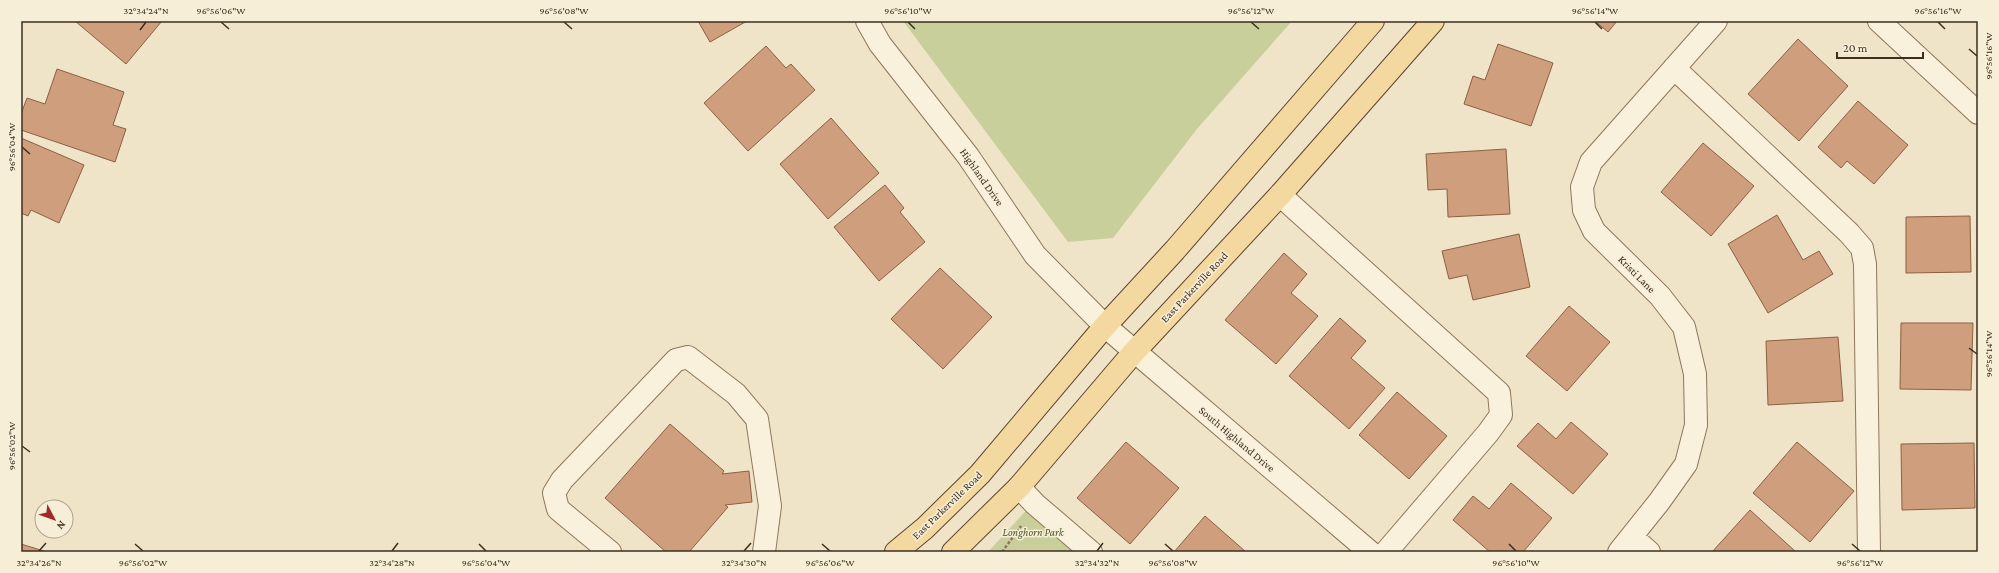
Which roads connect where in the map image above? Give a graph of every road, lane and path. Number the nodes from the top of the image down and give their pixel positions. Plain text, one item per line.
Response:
1 (867, 21) edge
2 (1373, 21) edge
3 (1433, 21) edge
4 (1716, 21) edge
5 (1879, 21) edge
6 (1674, 68) junction
7 (1978, 113) edge
8 (1280, 195) junction
9 (1105, 326) junction
10 (1134, 352) junction
11 (1019, 487) junction
12 (1025, 520) dead end
13 (1626, 545) edge
14 (610, 552) edge
15 (764, 552) edge
16 (896, 552) edge
17 (953, 552) edge
18 (1002, 552) edge
19 (1091, 552) edge
20 (1370, 552) edge
21 (1386, 552) edge
22 (1649, 552) edge
23 (1868, 552) edge

1 - 9 street, Highland Drive
2 - 9 main road, East Parkerville Road
3 - 8 main road, East Parkerville Road
4 - 6 street, Kristi Lane
5 - 7 street
6 - 13 street, Kristi Lane
6 - 23 street
8 - 10 main road, East Parkerville Road
8 - 21 street
9 - 10 street, South Highland Drive
9 - 16 main road, East Parkerville Road
10 - 11 main road, East Parkerville Road
10 - 20 street, South Highland Drive
11 - 17 main road, East Parkerville Road
11 - 19 street
12 - 18 path
13 - 22 street
14 - 15 street

